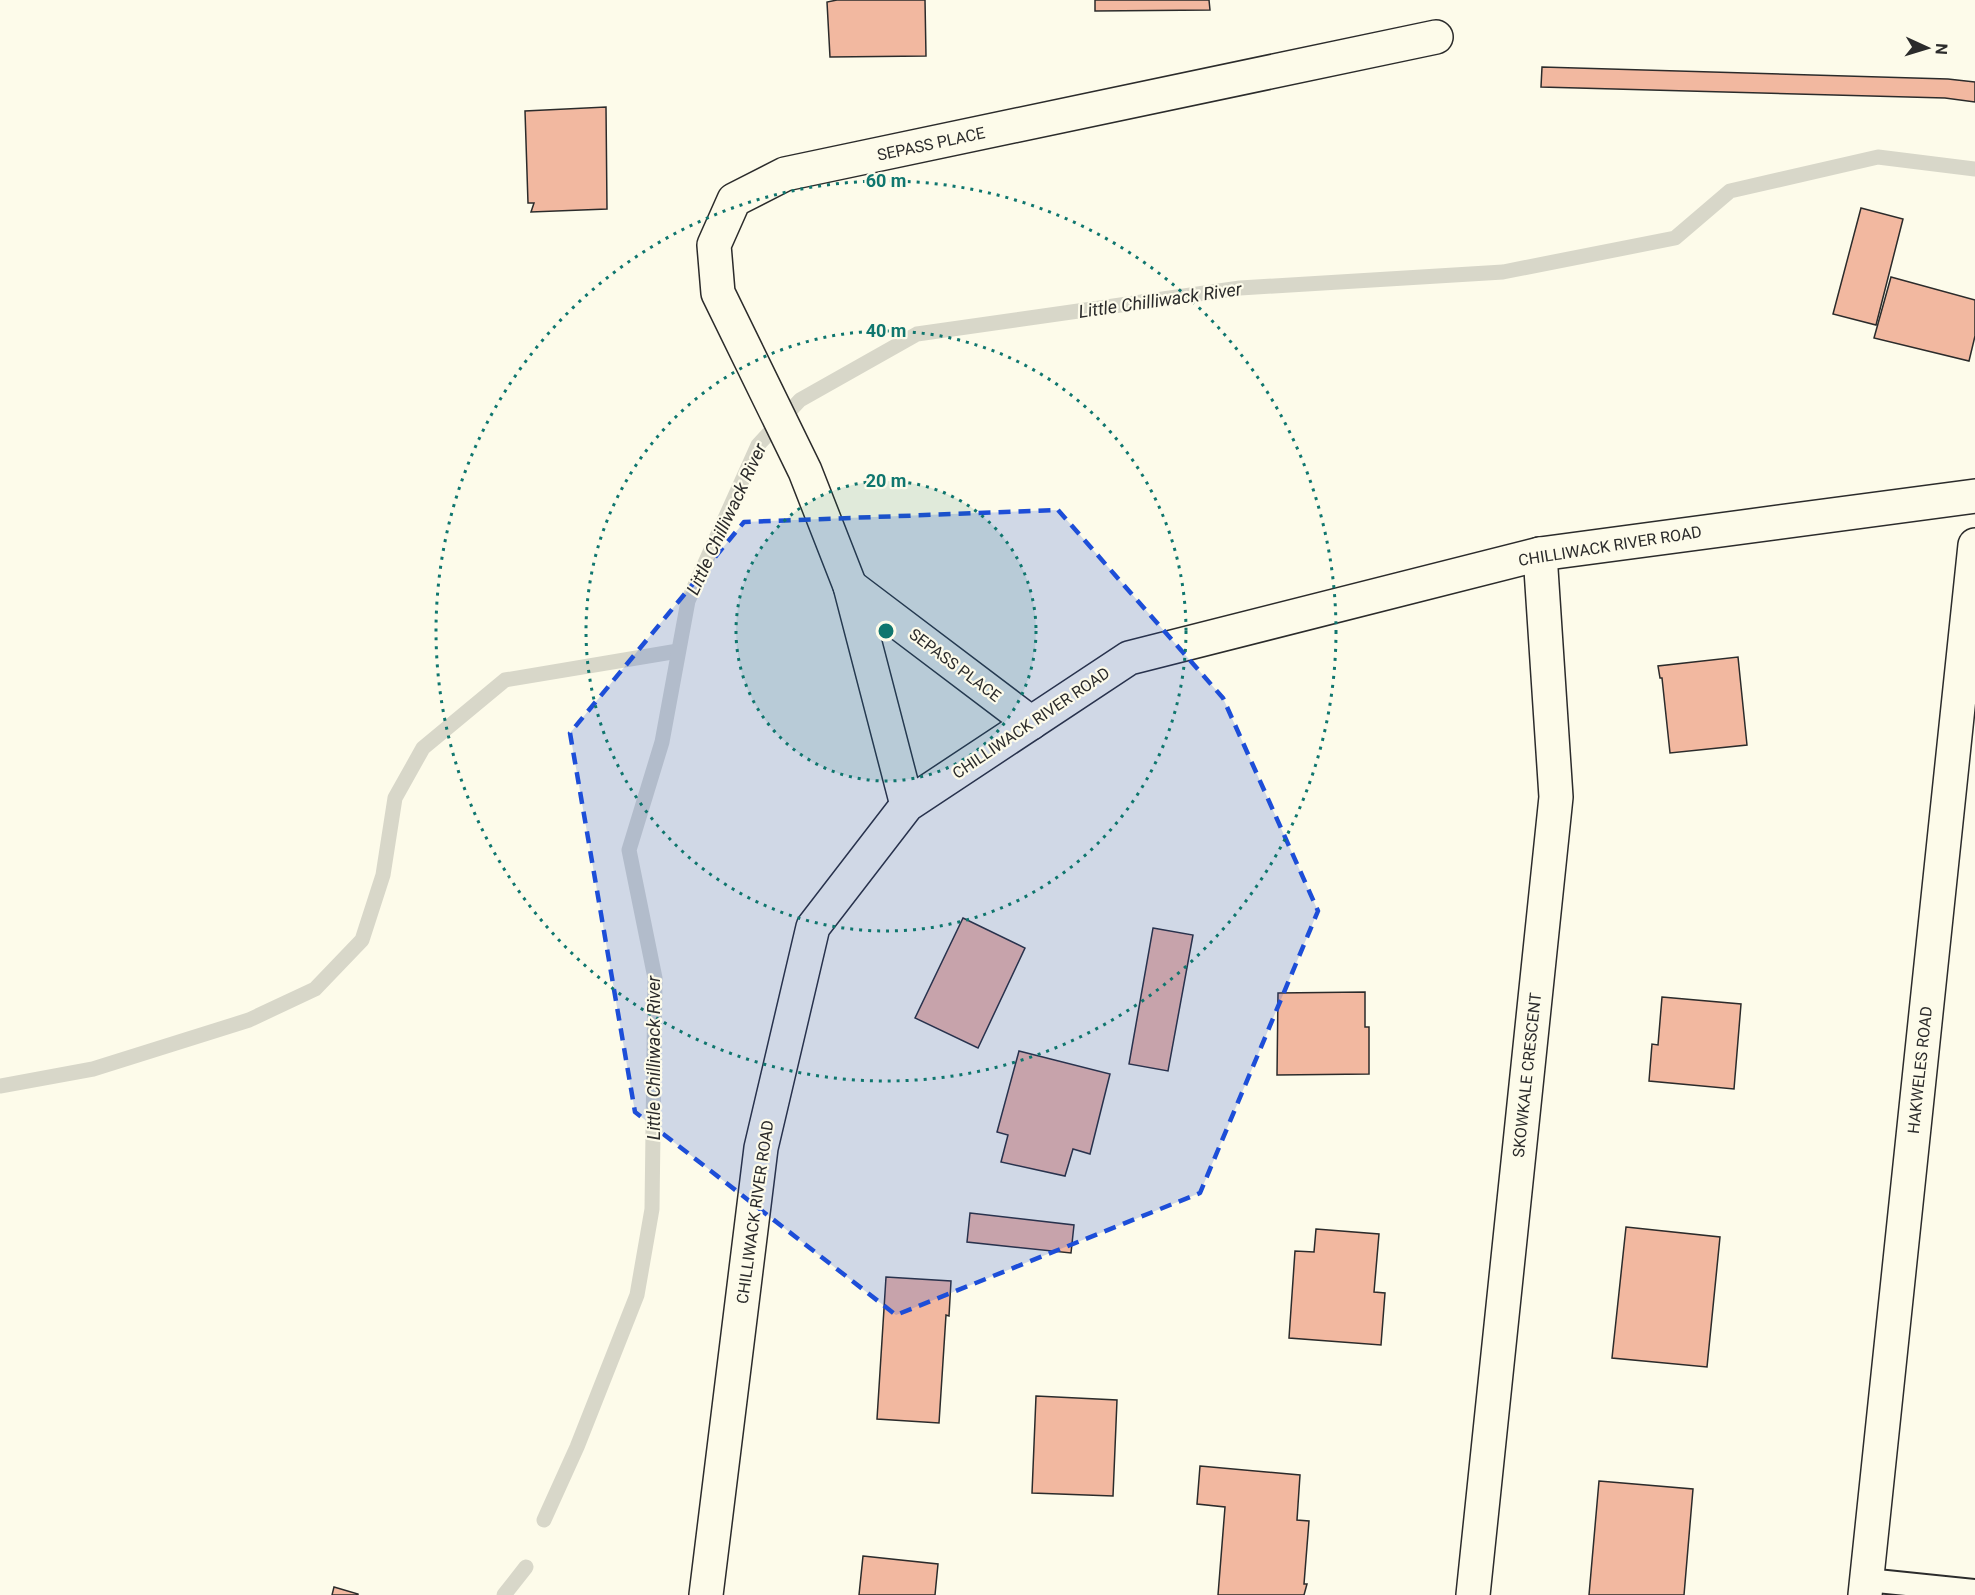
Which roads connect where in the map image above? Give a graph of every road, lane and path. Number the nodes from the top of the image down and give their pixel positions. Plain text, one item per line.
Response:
1 (1436, 37) dead end
2 (1975, 496) edge
3 (1975, 545) edge
4 (1540, 554) junction
5 (850, 585) junction
6 (1031, 723) junction
7 (908, 805) junction
8 (1866, 1588) edge
9 (1975, 1591) edge
10 (706, 1595) edge
11 (1473, 1595) edge

1 - 5 street, SEPASS PLACE
2 - 4 street, CHILLIWACK RIVER ROAD
3 - 8 street, HAKWELES ROAD
4 - 6 street, CHILLIWACK RIVER ROAD
4 - 11 street, SKOWKALE CRESCENT
5 - 6 street, SEPASS PLACE
5 - 7 street, SEPASS PLACE
6 - 7 street, CHILLIWACK RIVER ROAD
7 - 10 street, CHILLIWACK RIVER ROAD
8 - 9 lane

